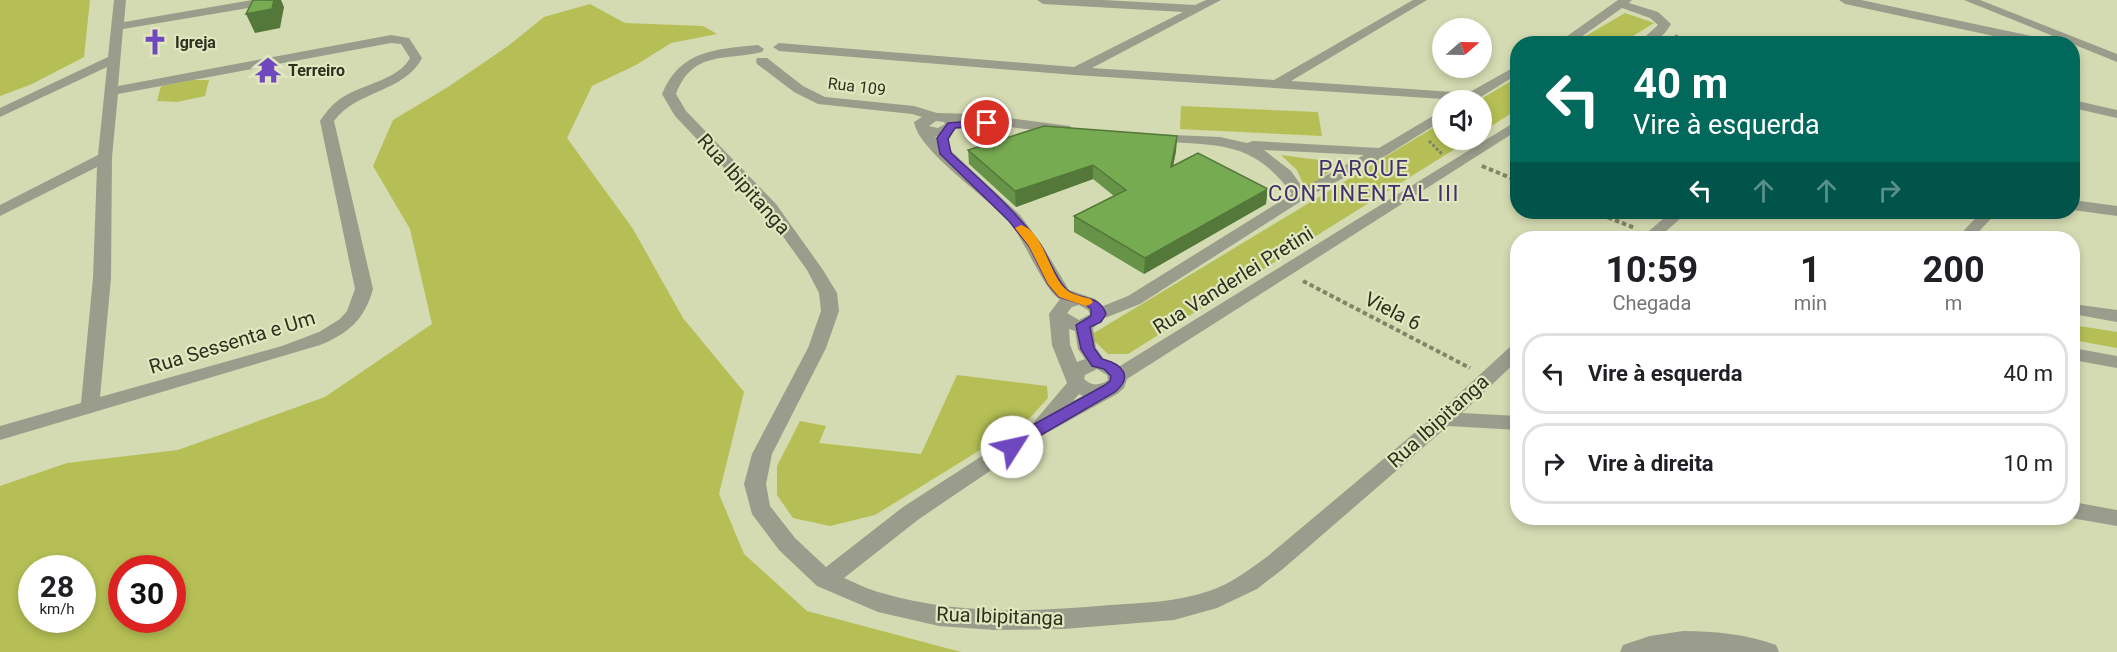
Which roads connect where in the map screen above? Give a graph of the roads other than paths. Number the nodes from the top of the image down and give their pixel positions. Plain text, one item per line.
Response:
1 (120, 0) edge
2 (273, 0) edge
3 (1043, 0) edge
4 (1215, 0) edge
5 (1421, 0) edge
6 (1845, 0) edge
7 (1970, 0) edge
8 (1623, 2) edge
9 (1198, 9) junction
10 (118, 26) junction
11 (1574, 36) edge
12 (1654, 36) edge
13 (2014, 36) edge
14 (2062, 36) edge
15 (2080, 43) edge
16 (2080, 49) edge
17 (757, 55) junction
18 (779, 55) junction
19 (2116, 57) edge
20 (116, 58) junction
21 (1076, 71) junction
22 (1510, 74) edge
23 (782, 75) junction
24 (1277, 84) junction
25 (1483, 90) edge
26 (113, 91) junction
27 (1432, 96) edge
28 (2080, 106) edge
29 (0, 113) edge
30 (2117, 114) edge
31 (1432, 121) edge
32 (937, 123) junction
33 (1510, 129) edge
34 (1077, 130) edge
35 (1144, 136) edge
36 (1245, 144) junction
37 (1382, 152) junction
38 (946, 154) junction
39 (105, 157) junction
40 (1301, 195) junction
41 (2080, 206) edge
42 (0, 211) edge
43 (2117, 211) edge
44 (1672, 219) edge
45 (1983, 219) edge
46 (1657, 231) edge
47 (1971, 231) edge
48 (1047, 267) junction
49 (1090, 306) junction
50 (1059, 310) junction
51 (2080, 310) edge
52 (2117, 316) edge
53 (1083, 325) junction
54 (2080, 355) edge
55 (1510, 357) edge
56 (2117, 362) edge
57 (1108, 373) junction
58 (1076, 381) junction
59 (90, 406) junction
60 (1444, 419) junction
61 (1510, 423) edge
62 (1036, 430) junction
63 (0, 433) edge
64 (2080, 511) edge
65 (2117, 518) edge
66 (825, 580) junction
67 (1632, 652) edge
68 (1767, 652) edge

1 - 10 street
2 - 10 street
3 - 9 street
4 - 9 street
5 - 24 street
6 - 13 street
7 - 14 street
8 - 11 street
8 - 12 street
9 - 21 street
10 - 20 street
15 - 19 street
16 - 19 street
17 - 18 street, Rua Ibipitanga
17 - 23 street, Rua 109
17 - 66 street, Rua Ibipitanga
18 - 21 street
18 - 23 street
20 - 26 street
20 - 29 street
21 - 24 street
22 - 25 street
23 - 32 street, Rua 109
24 - 27 street
26 - 39 street
26 - 59 street, Rua Sessenta e Um
28 - 30 street
31 - 37 street, Rua Vanderlei Pretini
32 - 34 street
32 - 38 street
32 - 38 street
33 - 57 street, Rua Vanderlei Pretini
35 - 36 street
36 - 37 street
36 - 40 street
37 - 40 street, Rua Vanderlei Pretini
38 - 48 street
39 - 42 street
39 - 59 street
40 - 49 street, Rua Vanderlei Pretini
41 - 43 street
44 - 46 street
45 - 47 street
48 - 49 street
48 - 50 street
49 - 50 street
49 - 53 street
50 - 53 street
50 - 58 street
51 - 52 street
53 - 57 street
54 - 56 street
55 - 60 street, Rua Ibipitanga
57 - 58 street
57 - 58 street
57 - 62 street
58 - 62 street
59 - 63 street, Rua Sessenta e Um
60 - 61 street
60 - 66 street, Rua Ibipitanga
62 - 66 street
64 - 65 street
67 - 68 street

